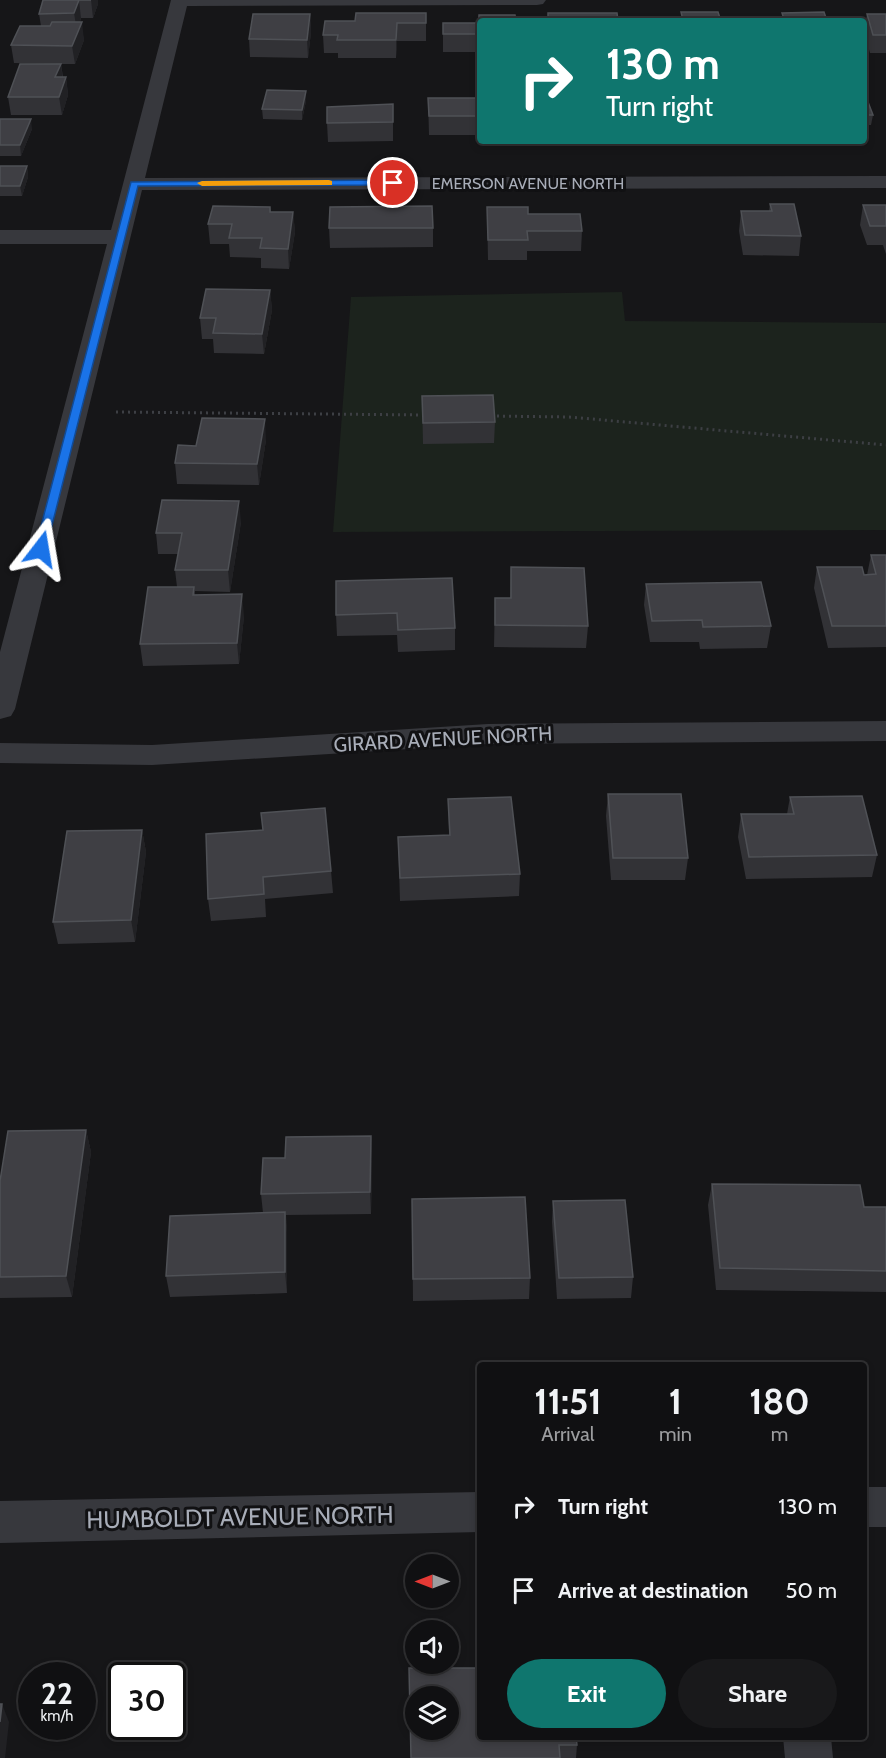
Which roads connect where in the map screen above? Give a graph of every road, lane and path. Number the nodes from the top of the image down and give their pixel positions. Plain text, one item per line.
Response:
1 (180, 0) edge
2 (537, 0) edge
3 (886, 182) edge
4 (134, 184) junction
5 (0, 237) edge
6 (120, 237) junction
7 (76, 412) junction
8 (432, 415) edge
9 (489, 416) edge
10 (886, 445) edge
11 (0, 709) edge
12 (886, 732) edge
13 (0, 753) edge
14 (867, 1507) edge
15 (886, 1507) edge
16 (477, 1512) edge
17 (0, 1522) edge
18 (807, 1740) edge
19 (809, 1758) edge

1 - 2 street
1 - 4 street
3 - 4 street, EMERSON AVENUE NORTH
4 - 6 street
5 - 6 street
6 - 7 street
7 - 8 path
7 - 11 street
9 - 10 path
12 - 13 street, GIRARD AVENUE NORTH
14 - 15 street
16 - 17 street, HUMBOLDT AVENUE NORTH
18 - 19 street

